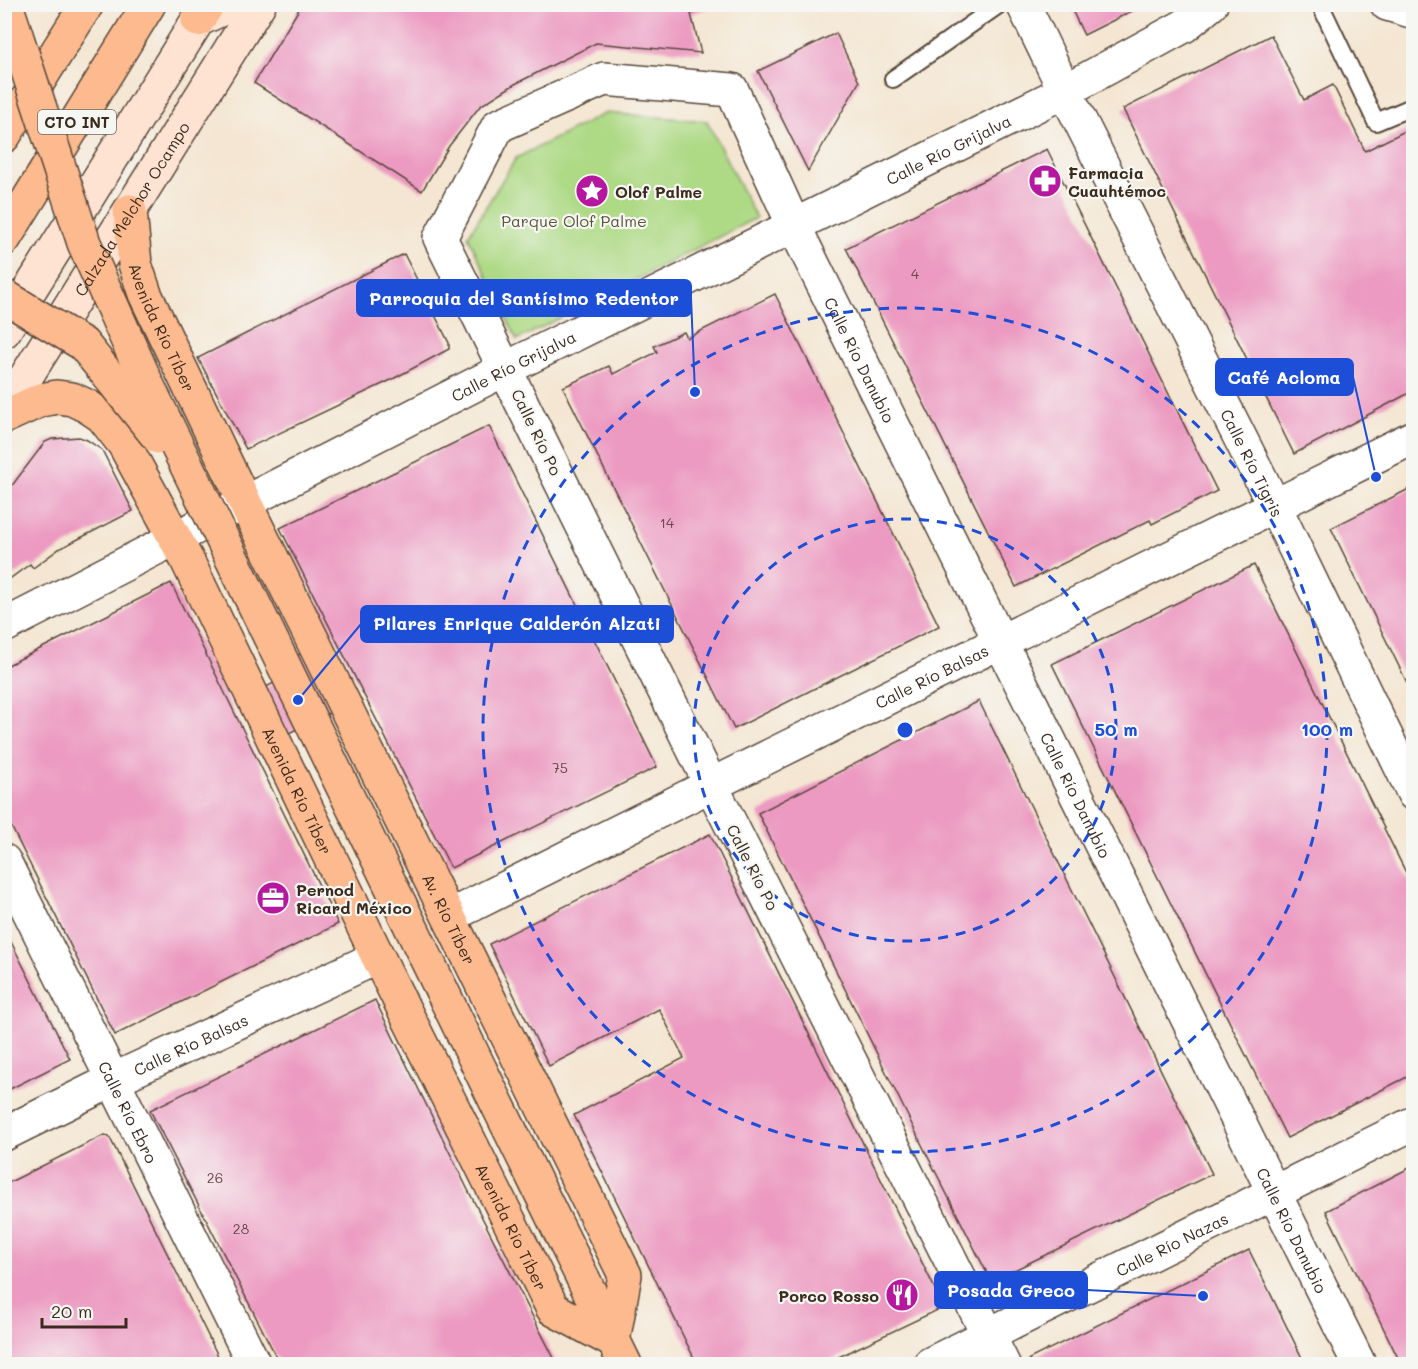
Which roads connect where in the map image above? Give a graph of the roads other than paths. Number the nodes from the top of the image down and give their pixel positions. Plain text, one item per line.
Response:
1 (6, 4) edge
2 (20, 4) edge
3 (87, 4) edge
4 (149, 4) edge
5 (232, 4) edge
6 (259, 4) edge
7 (1000, 4) edge
8 (1023, 4) edge
9 (1211, 4) edge
10 (1320, 4) edge
11 (1386, 4) edge
12 (203, 12) edge
13 (1413, 12) edge
14 (4, 28) edge
15 (893, 79) dead end
16 (1065, 91) junction
17 (1413, 106) edge
18 (4, 136) edge
19 (130, 211) junction
20 (794, 226) junction
21 (4, 239) edge
22 (4, 296) edge
23 (4, 331) edge
24 (505, 369) junction
25 (4, 412) edge
26 (4, 417) edge
27 (1413, 437) edge
28 (192, 477) junction
29 (1274, 505) junction
30 (250, 513) junction
31 (181, 549) junction
32 (4, 626) edge
33 (1000, 643) junction
34 (711, 785) junction
35 (1413, 794) edge
36 (4, 861) edge
37 (450, 916) junction
38 (378, 957) junction
39 (113, 1080) junction
40 (1413, 1123) edge
41 (4, 1134) edge
42 (1274, 1192) junction
43 (989, 1335) junction
44 (619, 1353) edge
45 (254, 1365) edge
46 (930, 1365) edge
47 (1003, 1365) edge
48 (1359, 1365) edge

1 - 28 main road, bridge
2 - 14 main road
3 - 18 main road, CTO INT
4 - 21 main road, CTO INT
5 - 12 main road
6 - 19 main road, Calzada Melchor Ocampo
7 - 15 lane
8 - 16 street, Calle Río Tigris
9 - 16 street, Calle Río Grijalva
10 - 17 lane
11 - 13 street
12 - 23 main road
16 - 20 street, Calle Río Grijalva
16 - 29 street, Calle Río Tigris
19 - 25 main road, Calzada Melchor Ocampo
19 - 30 main road, Avenida Río Tíber
20 - 24 street, Calle Río Grijalva
20 - 24 street, Calle Río Danubio
20 - 33 street, Calle Río Danubio
22 - 28 main road, bridge
24 - 30 street, Calle Río Grijalva
24 - 34 street, Calle Río Po
26 - 31 main road, Avenida Río Tíber
27 - 29 street, Calle Río Balsas
28 - 44 main road, bridge
29 - 33 street, Calle Río Balsas
29 - 35 street, Calle Río Tigris
30 - 31 main road
30 - 37 main road, Av. Río Tíber
31 - 32 street
31 - 38 main road, Avenida Río Tíber
33 - 34 street, Calle Río Balsas
33 - 42 street, Calle Río Danubio
34 - 37 street, Calle Río Balsas
34 - 43 street, Calle Río Po
36 - 39 street, Calle Río Ebro
37 - 44 main road, Av. Río Tíber
38 - 39 street, Calle Río Balsas
38 - 44 main road, Avenida Río Tíber
39 - 41 street, Calle Río Balsas
39 - 45 street, Calle Río Ebro
40 - 42 street, Calle Río Nazas
42 - 43 street, Calle Río Nazas
42 - 48 street, Calle Río Danubio
43 - 46 street, Calle Río Nazas
43 - 47 street, Calle Río Po

